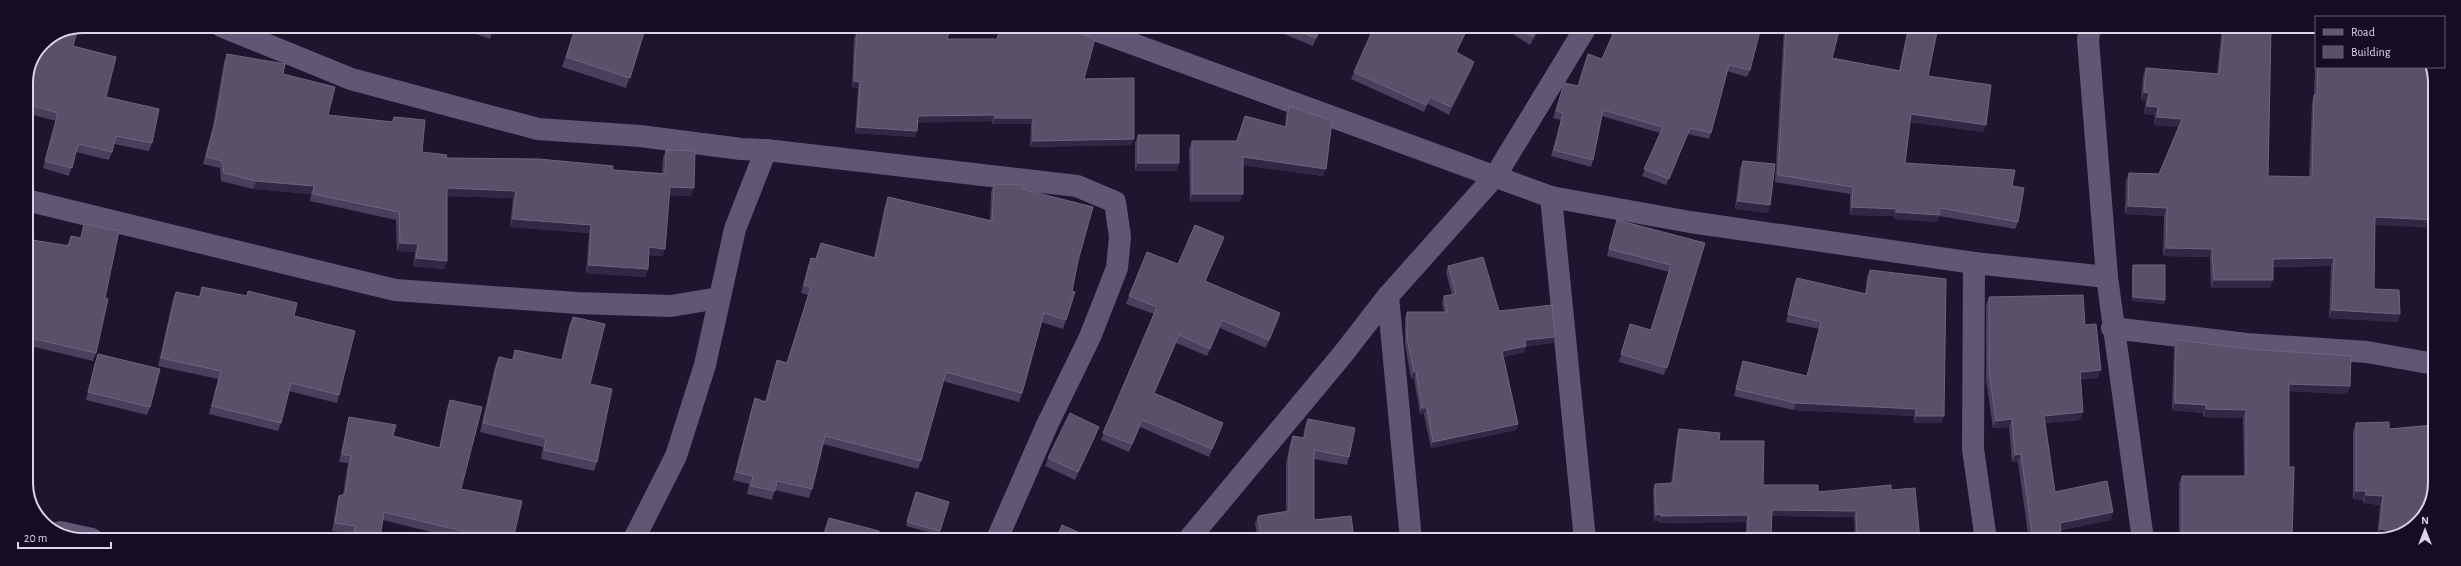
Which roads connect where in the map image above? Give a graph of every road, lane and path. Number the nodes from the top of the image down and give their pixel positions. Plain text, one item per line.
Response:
1 (238, 33) edge
2 (1103, 33) edge
3 (1582, 33) edge
4 (2089, 33) edge
5 (766, 150) junction
6 (1496, 175) junction
7 (1551, 197) junction
8 (33, 202) edge
9 (1974, 263) junction
10 (2106, 277) junction
11 (1388, 296) junction
12 (719, 298) junction
13 (2112, 328) junction
14 (2428, 363) edge
15 (637, 533) edge
16 (1000, 533) edge
17 (1194, 533) edge
18 (1411, 533) edge
19 (1584, 533) edge
20 (1985, 533) edge
21 (2142, 533) edge

1 - 5 street
2 - 6 street
3 - 6 street
4 - 10 street
5 - 12 street
5 - 16 street
6 - 7 street
6 - 11 street
7 - 9 street
7 - 19 street
8 - 12 street
9 - 10 street
9 - 20 street
10 - 13 street
11 - 17 street
11 - 18 street
12 - 15 street
13 - 14 street
13 - 21 street

